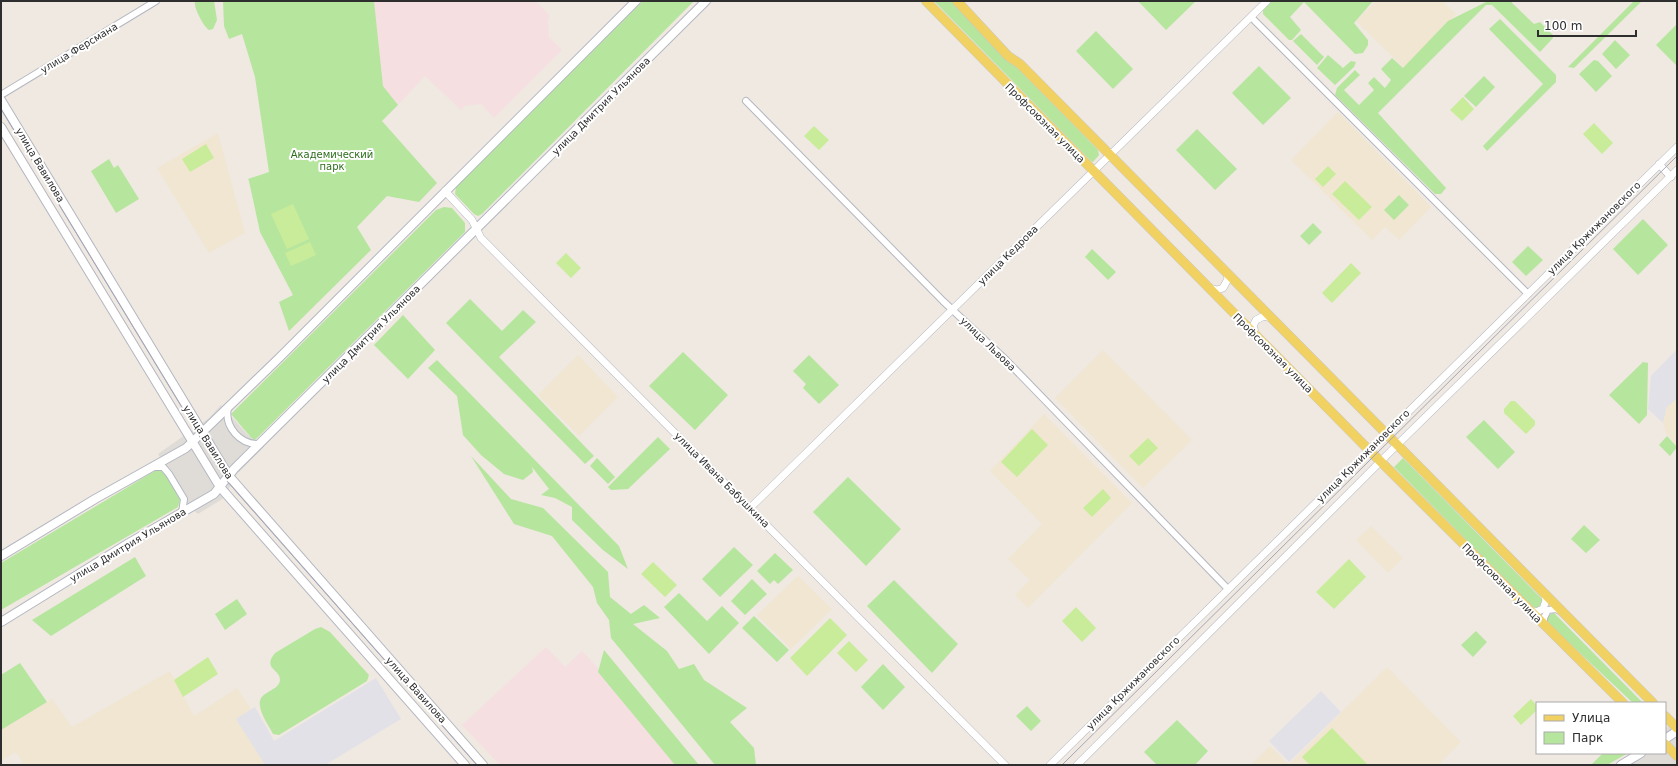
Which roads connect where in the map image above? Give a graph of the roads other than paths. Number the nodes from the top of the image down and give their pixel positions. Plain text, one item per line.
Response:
1 (156, 1) edge
2 (636, 1) edge
3 (706, 1) edge
4 (926, 1) edge
5 (957, 1) edge
6 (1266, 1) edge
7 (1251, 16) junction
8 (1, 95) edge
9 (1, 100) edge
10 (746, 101) dead end
11 (1, 127) edge
12 (1677, 147) edge
13 (1109, 155) junction
14 (1659, 164) junction
15 (1677, 170) edge
16 (1093, 171) junction
17 (1671, 176) junction
18 (445, 191) junction
19 (477, 229) junction
20 (1225, 270) junction
21 (1208, 287) junction
22 (1528, 294) junction
23 (953, 310) junction
24 (1274, 319) junction
25 (1257, 336) junction
26 (228, 407) junction
27 (1386, 432) junction
28 (202, 433) junction
29 (192, 442) junction
30 (260, 444) junction
31 (1398, 444) junction
32 (1369, 450) junction
33 (1381, 462) junction
34 (153, 467) junction
35 (229, 476) junction
36 (220, 487) junction
37 (750, 508) junction
38 (182, 513) junction
39 (1, 556) edge
40 (1228, 589) junction
41 (1543, 592) junction
42 (1526, 608) junction
43 (1563, 613) junction
44 (1, 622) edge
45 (1544, 626) junction
46 (1648, 699) edge
47 (1622, 702) edge
48 (1666, 717) edge
49 (1677, 729) edge
50 (1666, 738) edge
51 (1666, 745) edge
52 (1639, 754) edge
53 (1677, 756) edge
54 (1623, 764) edge
55 (465, 765) edge
56 (483, 765) edge
57 (1005, 765) edge
58 (1050, 765) edge
59 (1077, 765) edge

1 - 8 street, улица Ферсмана
2 - 18 main road
3 - 19 main road, улица Дмитрия Ульянова
4 - 16 main road, Профсоюзная улица
5 - 13 main road
6 - 7 street, улица Кедрова
7 - 13 street, улица Кедрова
7 - 22 street
9 - 28 main road, улица Вавилова
10 - 23 street, улица Львова
11 - 29 main road, улица Вавилова
12 - 14 street, улица Кржижановского
13 - 16 street, улица Кедрова
13 - 20 main road
14 - 17 street
14 - 22 street, улица Кржижановского
15 - 17 street, улица Кржижановского
16 - 21 main road, Профсоюзная улица
16 - 23 street, улица Кедрова
17 - 31 street, улица Кржижановского
18 - 19 street, улица Ивана Бабушкина
18 - 26 main road
19 - 30 main road, улица Дмитрия Ульянова
19 - 37 street, улица Ивана Бабушкина
20 - 21 street
20 - 24 main road
21 - 25 main road, Профсоюзная улица
22 - 27 street, улица Кржижановского
23 - 37 street, улица Кедрова
23 - 40 street, улица Львова
24 - 25 street
24 - 27 main road
25 - 32 main road, Профсоюзная улица
26 - 28 main road
26 - 30 street
27 - 31 main road
27 - 32 street, улица Кржижановского
28 - 29 main road
28 - 35 main road, улица Вавилова
29 - 34 main road
29 - 36 main road, улица Вавилова
30 - 35 main road, улица Дмитрия Ульянова
31 - 33 street, улица Кржижановского
31 - 41 main road
32 - 33 main road, Профсоюзная улица
32 - 40 street, улица Кржижановского
33 - 42 main road, Профсоюзная улица
33 - 59 street, улица Кржижановского
34 - 38 street
34 - 39 main road
35 - 36 main road, улица Дмитрия Ульянова
35 - 56 main road, улица Вавилова
36 - 38 main road, улица Дмитрия Ульянова
36 - 55 main road, улица Вавилова
37 - 57 street, улица Ивана Бабушкина
38 - 44 main road, улица Дмитрия Ульянова
40 - 58 street, улица Кржижановского
41 - 42 street
41 - 43 main road
42 - 45 main road, Профсоюзная улица
43 - 45 street
43 - 46 main road
45 - 47 main road, Профсоюзная улица
48 - 49 main road
49 - 50 main road
51 - 53 main road
52 - 54 main road

